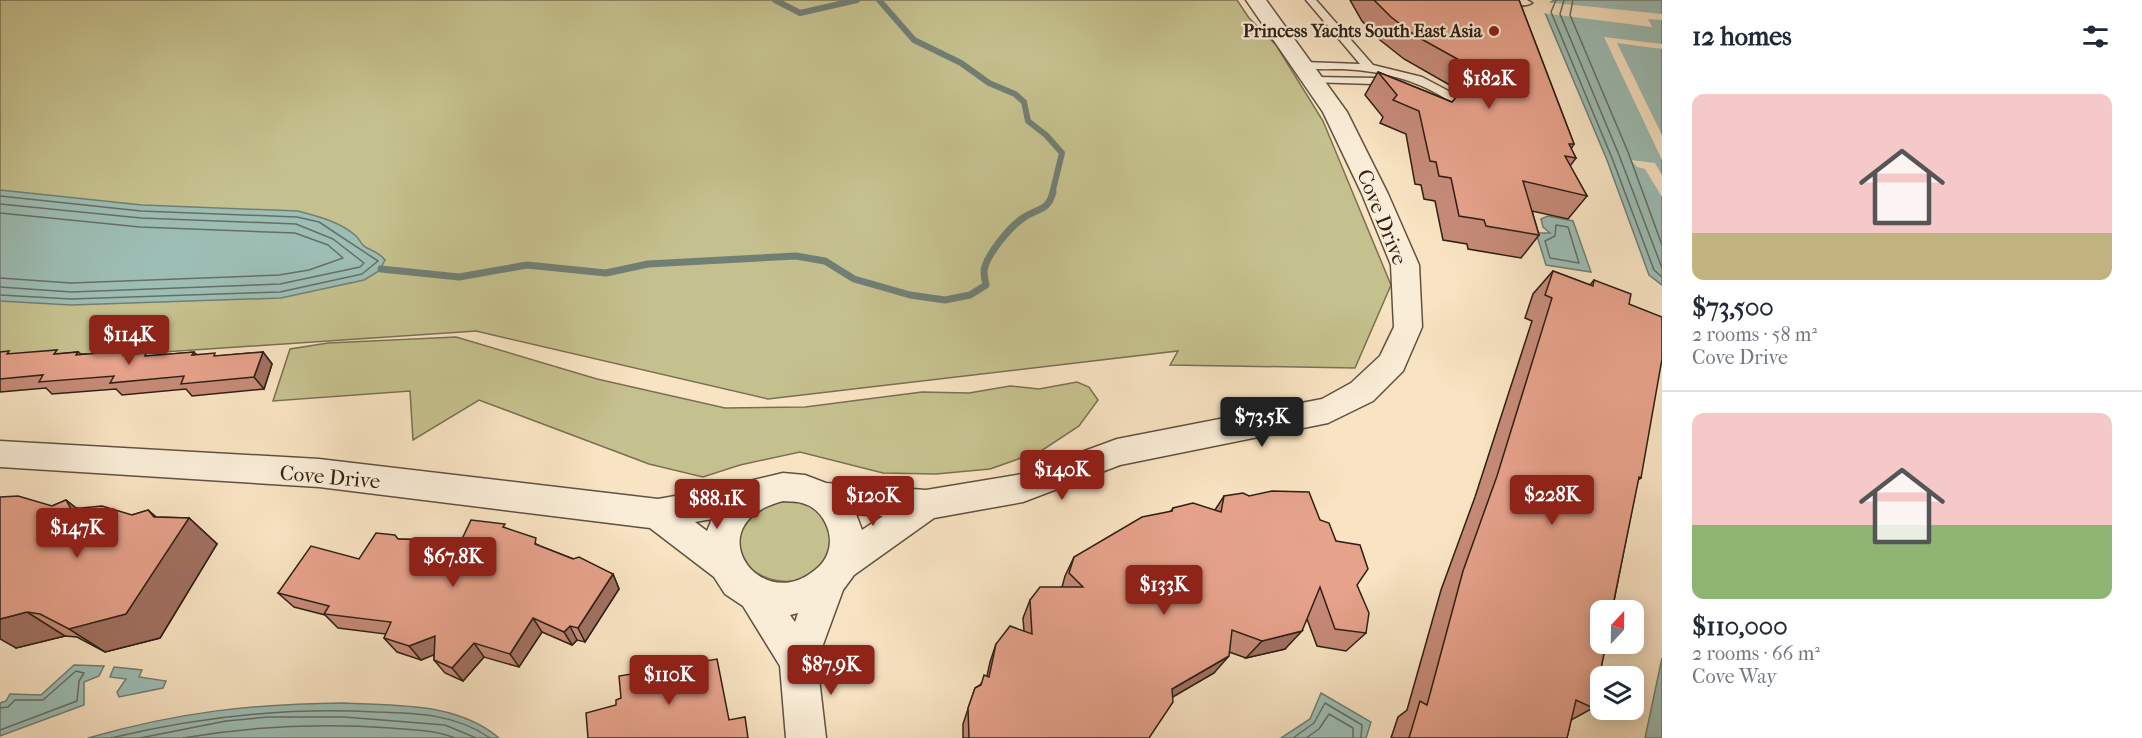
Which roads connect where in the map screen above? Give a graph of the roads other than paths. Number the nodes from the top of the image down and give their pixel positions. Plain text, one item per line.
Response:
1 (1256, 0) edge
2 (1311, 0) edge
3 (1501, 0) edge
4 (1527, 3) dead end
5 (1369, 67) junction
6 (1309, 73) junction
7 (1400, 95) edge
8 (1429, 106) edge
9 (0, 454) edge
10 (763, 491) junction
11 (823, 497) junction
12 (926, 505) junction
13 (658, 514) junction
14 (726, 566) junction
15 (836, 573) junction
16 (756, 594) junction
17 (798, 661) junction
18 (806, 738) edge

1 - 6 street, Cove Drive
2 - 5 lane
3 - 4 lane
5 - 6 lane
5 - 8 lane
6 - 7 lane
6 - 12 street, Cove Drive
9 - 13 street, Cove Drive
10 - 11 street, Cove Drive
10 - 13 street, Cove Drive
10 - 14 street, Cove Drive
11 - 12 street, Cove Drive
11 - 15 street
12 - 15 street, Cove Drive
13 - 14 street
14 - 16 street
15 - 16 street, Cove Drive
15 - 17 street
16 - 17 street
17 - 18 street

